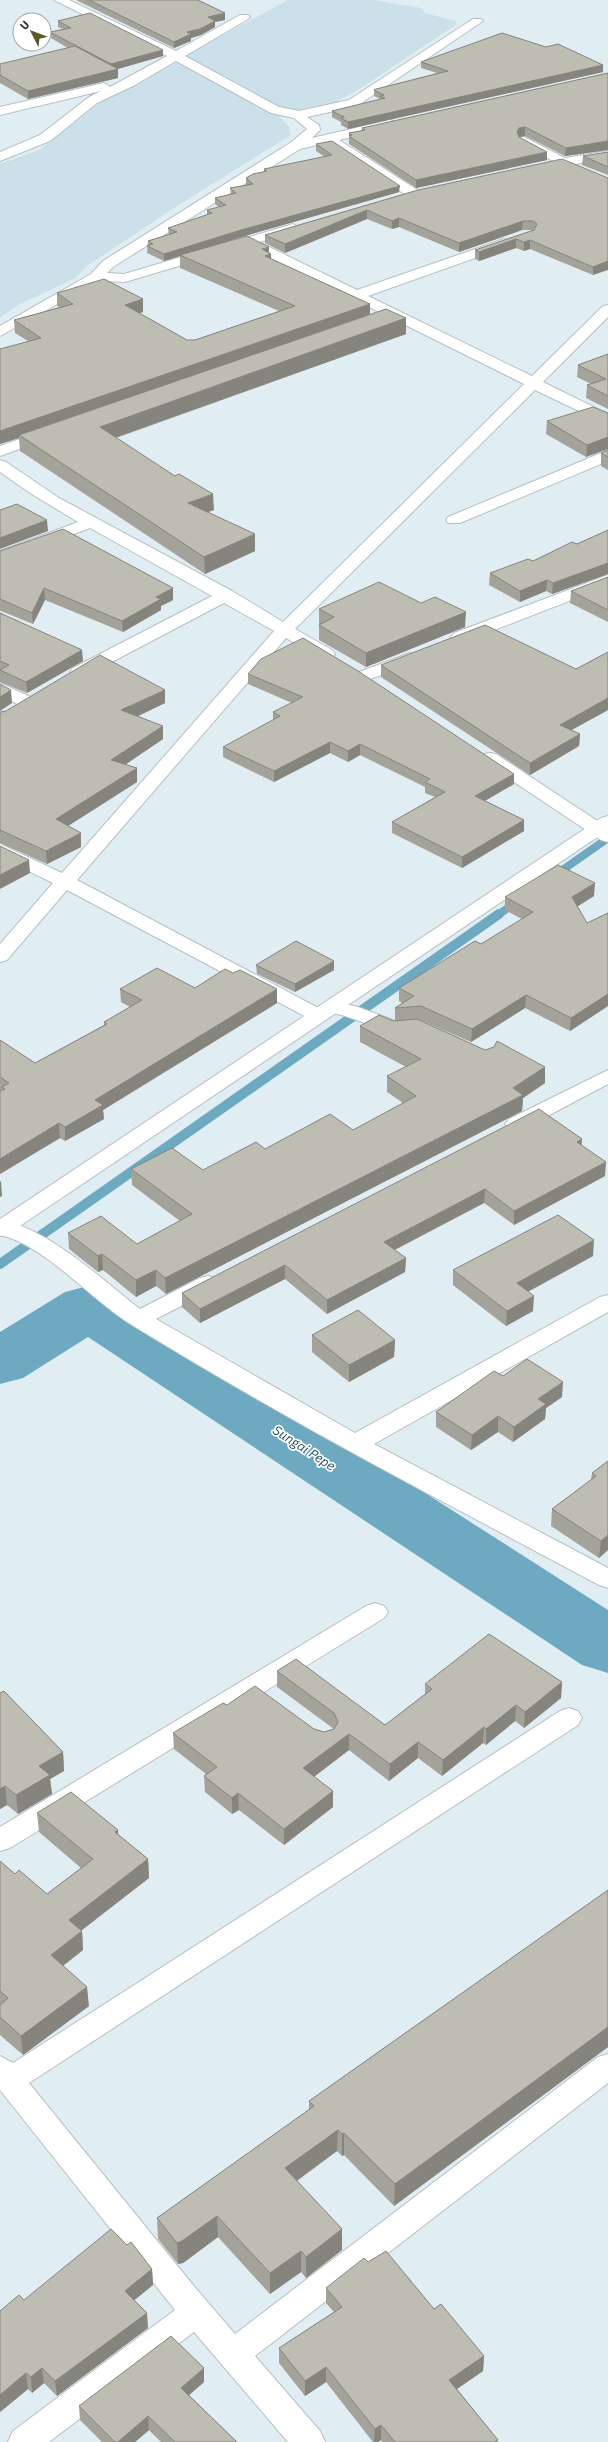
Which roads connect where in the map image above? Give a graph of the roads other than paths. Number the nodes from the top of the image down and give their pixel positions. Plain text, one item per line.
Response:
1 (60, 0) edge
2 (244, 18) dead end
3 (477, 21) dead end
4 (176, 56) junction
5 (130, 82) junction
6 (0, 111) edge
7 (300, 115) junction
8 (404, 121) edge
9 (328, 138) junction
10 (524, 141) edge
11 (294, 146) junction
12 (608, 155) edge
13 (0, 157) edge
14 (563, 162) junction
15 (541, 166) edge
16 (589, 173) edge
17 (429, 191) edge
18 (414, 194) junction
19 (399, 198) edge
20 (307, 224) edge
21 (514, 239) edge
22 (246, 241) junction
23 (96, 278) junction
24 (355, 296) junction
25 (608, 309) edge
26 (393, 315) junction
27 (378, 320) edge
28 (0, 332) edge
29 (531, 383) junction
30 (608, 420) edge
31 (60, 430) edge
32 (0, 451) edge
33 (608, 455) edge
34 (0, 465) edge
35 (17, 478) junction
36 (0, 485) edge
37 (454, 520) dead end
38 (92, 522) junction
39 (0, 557) edge
40 (608, 580) edge
41 (226, 595) junction
42 (284, 630) junction
43 (446, 643) edge
44 (78, 651) edge
45 (424, 652) edge
46 (99, 660) junction
47 (67, 679) edge
48 (0, 688) edge
49 (27, 702) edge
50 (478, 750) edge
51 (605, 829) edge
52 (0, 850) edge
53 (66, 882) junction
54 (0, 956) edge
55 (334, 1011) junction
56 (420, 1027) edge
57 (608, 1076) edge
58 (496, 1134) edge
59 (5, 1229) edge
60 (229, 1272) edge
61 (608, 1302) edge
62 (138, 1319) junction
63 (355, 1444) junction
64 (608, 1579) edge
65 (374, 1612) dead end
66 (569, 1718) dead end
67 (0, 1840) edge
68 (608, 2066) edge
69 (5, 2074) edge
70 (197, 2312) junction
71 (233, 2354) junction
72 (24, 2442) edge
73 (310, 2442) edge

1 - 4 street
2 - 4 street
3 - 7 street
4 - 5 street
4 - 7 street
5 - 6 street
5 - 13 street
7 - 11 street
8 - 9 street
9 - 11 street
9 - 18 street
10 - 14 street
11 - 23 street
12 - 14 street
14 - 15 street
14 - 16 street
17 - 18 street
18 - 19 street
20 - 22 street
21 - 24 street
22 - 23 street
22 - 24 street
23 - 28 street
24 - 26 street
25 - 29 street
26 - 27 street
26 - 29 street
29 - 30 street
29 - 42 street
31 - 32 street
33 - 37 street
34 - 35 street
35 - 36 street
35 - 38 street
38 - 39 street
38 - 41 street
40 - 43 street
41 - 42 street
41 - 46 street
42 - 45 street
42 - 53 street
44 - 46 street
46 - 47 street
48 - 49 street
50 - 51 street
51 - 55 street
52 - 53 street
53 - 54 street
53 - 55 street
55 - 56 street
55 - 59 street
57 - 58 street
59 - 62 street
60 - 62 street
61 - 63 street
62 - 63 street
63 - 64 street
65 - 67 street
66 - 69 street
68 - 71 street
69 - 70 street
70 - 71 street
70 - 72 street
71 - 73 street

